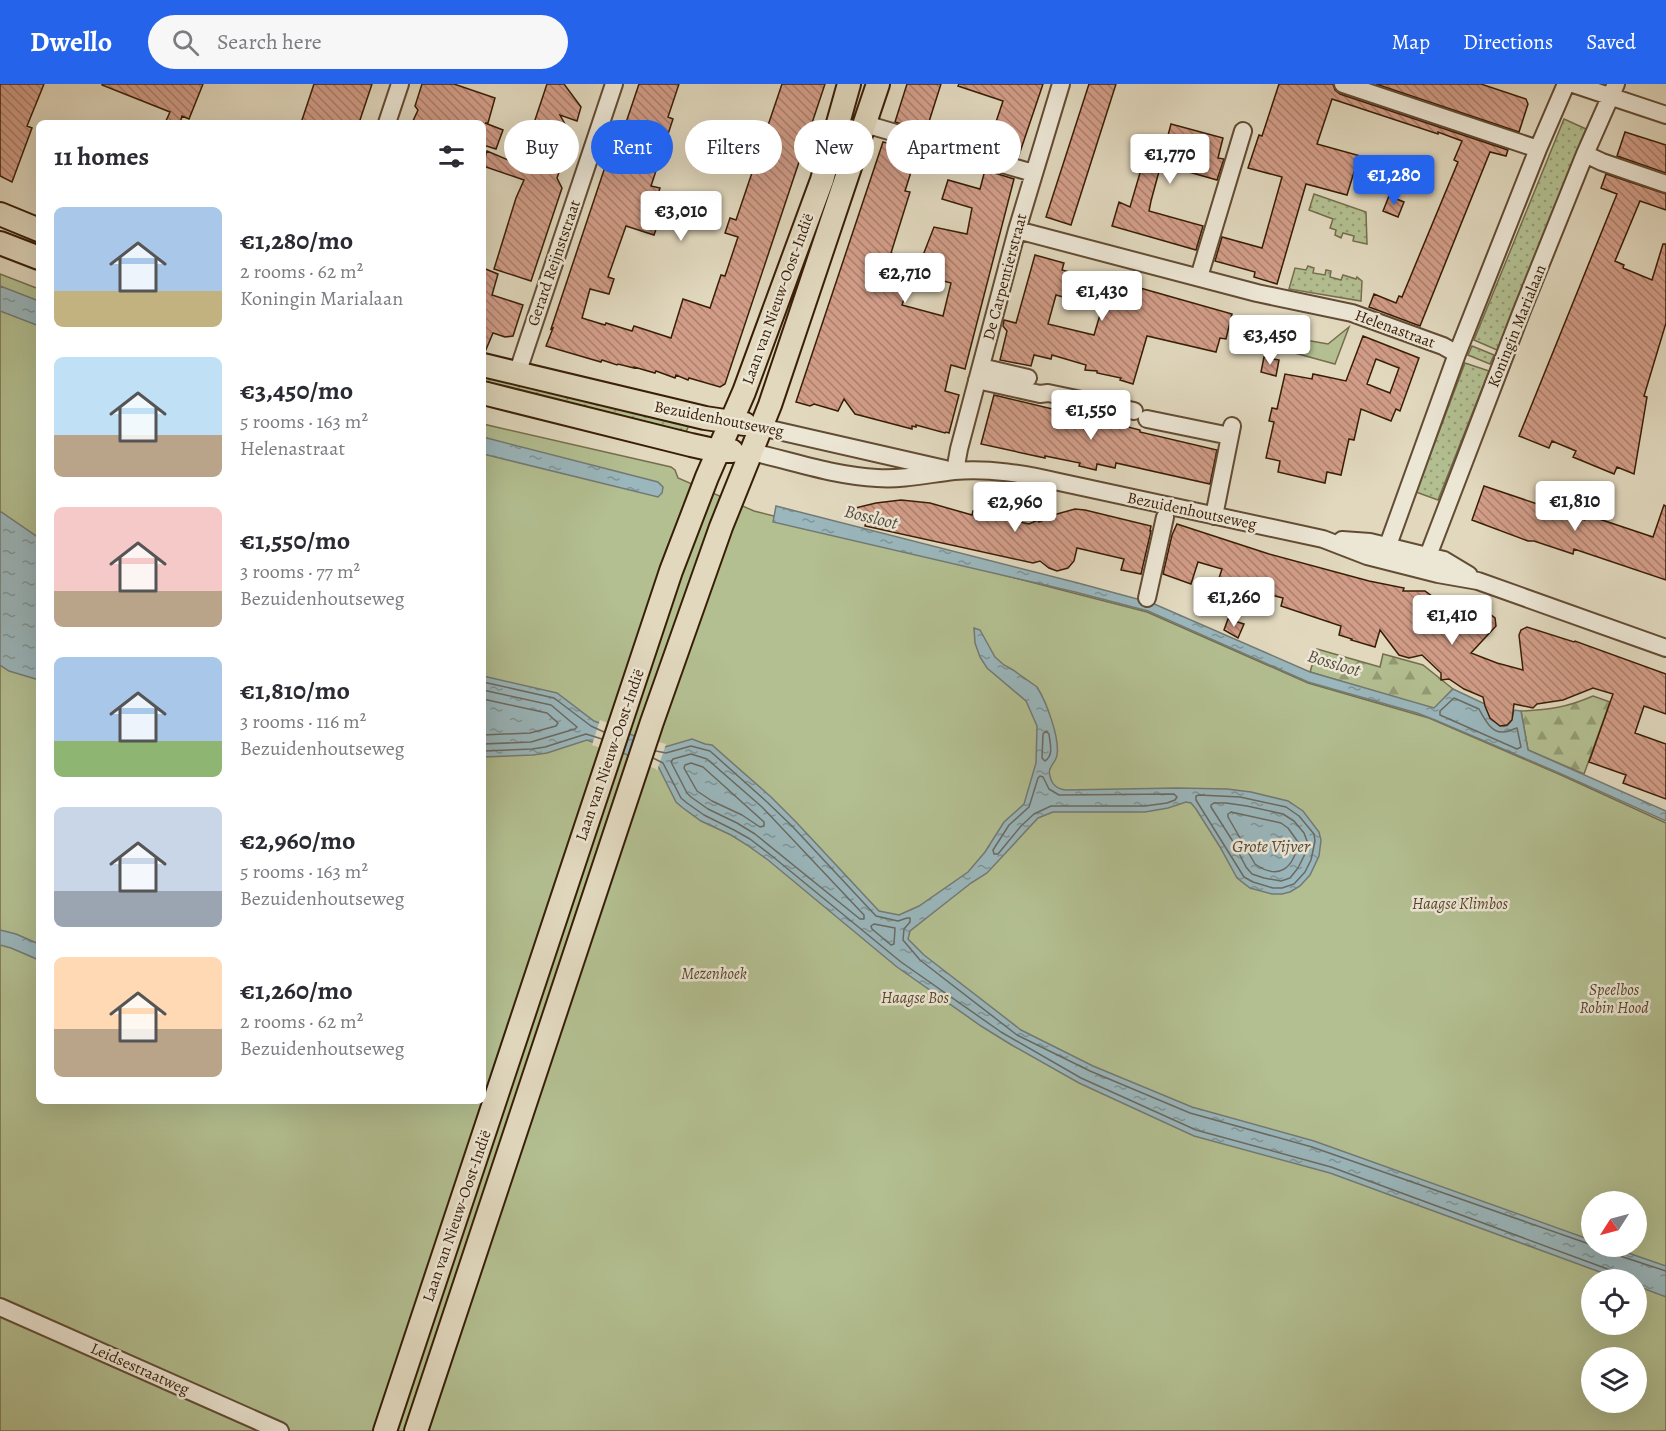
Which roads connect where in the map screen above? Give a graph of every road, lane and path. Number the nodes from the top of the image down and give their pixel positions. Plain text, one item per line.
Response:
1 (400, 84) edge
2 (614, 84) edge
3 (849, 84) edge
4 (878, 84) edge
5 (1061, 84) edge
6 (1343, 84) edge
7 (1566, 84) edge
8 (1573, 84) edge
9 (1613, 90) edge
10 (1666, 116) edge
11 (388, 120) edge
12 (866, 120) edge
13 (874, 127) edge
14 (1243, 132) dead end
15 (1538, 149) junction
16 (1585, 154) junction
17 (1033, 173) junction
18 (848, 174) edge
19 (1666, 184) edge
20 (0, 214) edge
21 (36, 229) edge
22 (1017, 230) junction
23 (0, 243) edge
24 (36, 257) edge
25 (1199, 277) junction
26 (1457, 354) junction
27 (486, 366) edge
28 (979, 373) junction
29 (517, 374) junction
30 (1028, 378) dead end
31 (486, 394) edge
32 (731, 422) junction
33 (761, 427) junction
34 (718, 451) junction
35 (751, 452) junction
36 (955, 471) junction
37 (1214, 516) junction
38 (1165, 517) dead end
39 (1384, 553) junction
40 (1425, 562) junction
41 (1148, 598) dead end
42 (1666, 648) edge
43 (0, 1307) edge
44 (280, 1431) edge
45 (385, 1431) edge
46 (416, 1431) edge

1 - 11 street
2 - 29 street, Gerard Reijnststraat
3 - 32 main road, Laan van Nieuw-Oost-Indië
4 - 12 main road, Laan van Nieuw-Oost-Indië
5 - 17 street, De Carpentierstraat
6 - 15 street
7 - 15 street
8 - 9 street
9 - 10 street
9 - 16 street, Koningin Marialaan
13 - 17 street
14 - 25 street
15 - 26 street
16 - 19 street
16 - 40 street, Koningin Marialaan
17 - 22 street, De Carpentierstraat
18 - 33 main road, Laan van Nieuw-Oost-Indië
20 - 21 main road
22 - 25 street, Helenastraat
22 - 28 street, De Carpentierstraat
23 - 24 main road
25 - 26 street, Helenastraat
26 - 39 street
27 - 29 main road, Bezuidenhoutseweg
28 - 30 street
28 - 36 street, De Carpentierstraat
28 - 37 street
29 - 32 main road, Bezuidenhoutseweg
31 - 34 main road, Bezuidenhoutseweg
32 - 33 main road, Bezuidenhoutseweg
32 - 34 main road, Laan van Nieuw-Oost-Indië
33 - 35 main road, Laan van Nieuw-Oost-Indië
33 - 36 street, Bezuidenhoutseweg
34 - 35 main road, Bezuidenhoutseweg
34 - 45 main road, Laan van Nieuw-Oost-Indië
35 - 36 street, Bezuidenhoutseweg
35 - 46 main road, Laan van Nieuw-Oost-Indië
36 - 37 street, Bezuidenhoutseweg
37 - 39 street, Bezuidenhoutseweg
38 - 41 street
39 - 40 street, Bezuidenhoutseweg
40 - 42 street, Bezuidenhoutseweg
43 - 44 street, Leidsestraatweg

